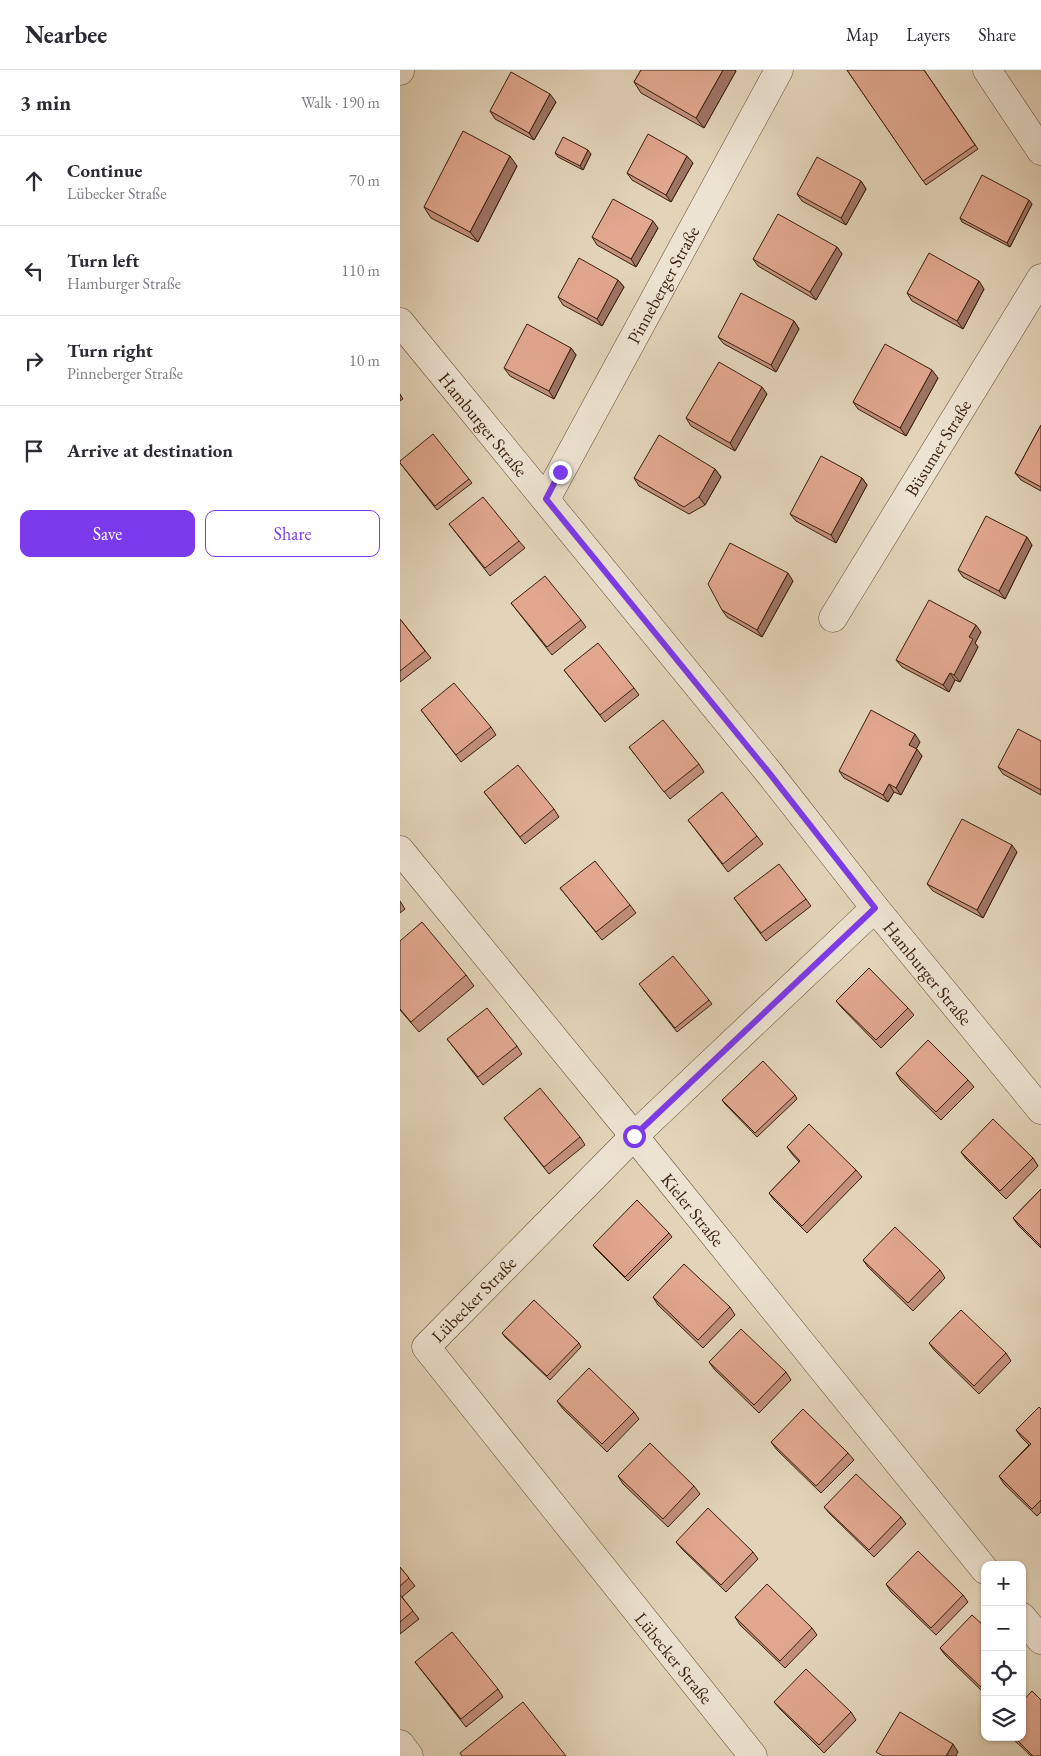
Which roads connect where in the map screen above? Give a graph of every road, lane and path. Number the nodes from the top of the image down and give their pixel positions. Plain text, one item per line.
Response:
1 (779, 70) edge
2 (987, 70) edge
3 (1041, 150) edge
4 (1041, 278) edge
5 (400, 322) edge
6 (546, 499) junction
7 (833, 618) dead end
8 (400, 850) edge
9 (875, 908) junction
10 (1041, 1110) edge
11 (634, 1136) junction
12 (981, 1565) edge
13 (1026, 1622) edge
14 (1041, 1640) edge
15 (400, 1744) edge
16 (409, 1756) edge
17 (752, 1756) edge

1 - 6 street, Pinneberger Straße
2 - 3 street
4 - 7 street, Büsumer Straße
5 - 6 street, Hamburger Straße
6 - 9 street, Hamburger Straße
8 - 11 street, Kieler Straße
9 - 10 street, Hamburger Straße
9 - 11 street, Lübecker Straße
11 - 12 street, Kieler Straße
11 - 17 street, Lübecker Straße
13 - 14 street
15 - 16 street

